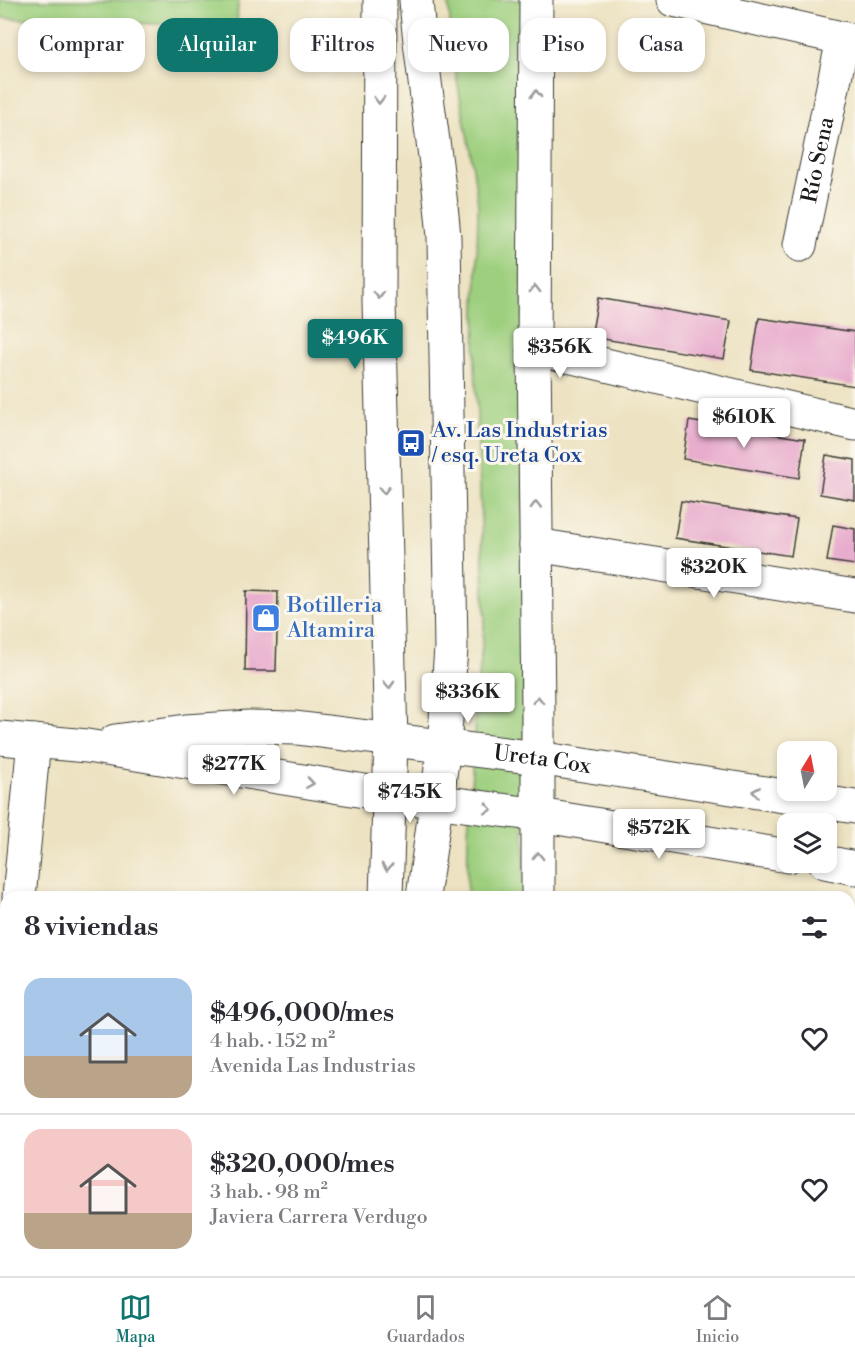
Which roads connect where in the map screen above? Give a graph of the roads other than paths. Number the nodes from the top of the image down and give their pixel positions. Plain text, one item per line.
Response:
1 (380, 0) edge
2 (416, 0) edge
3 (434, 0) edge
4 (536, 0) edge
5 (673, 0) edge
6 (849, 40) edge
7 (800, 245) dead end
8 (534, 348) junction
9 (855, 424) edge
10 (536, 545) junction
11 (855, 596) edge
12 (0, 738) edge
13 (391, 740) junction
14 (34, 741) junction
15 (87, 746) junction
16 (453, 748) junction
17 (538, 758) junction
18 (389, 795) junction
19 (446, 803) junction
20 (855, 807) edge
21 (538, 815) junction
22 (777, 854) edge
23 (837, 864) edge
24 (855, 868) edge
25 (20, 891) edge
26 (386, 891) edge
27 (424, 891) edge
28 (441, 891) edge
29 (538, 891) edge

1 -> 13 street
2 - 16 street
3 - 16 street
8 -> 4 street
5 - 6 street
6 - 7 street, Río Sena
8 - 9 street
10 -> 8 street
10 - 11 street
17 -> 10 street
12 - 14 street, Ureta Cox
13 - 15 street, Ureta Cox
13 - 16 street, Ureta Cox
13 - 18 street
14 - 15 street, Ureta Cox
14 - 25 street
15 -> 18 street, Ureta Cox
16 - 17 street, Ureta Cox
16 - 19 street
20 -> 17 street, Ureta Cox
17 - 21 street
18 - 19 street, Ureta Cox
18 -> 26 street
19 -> 21 street, Ureta Cox
19 - 27 street
19 - 28 street
21 - 22 street, Ureta Cox
29 -> 21 street
23 - 24 street

